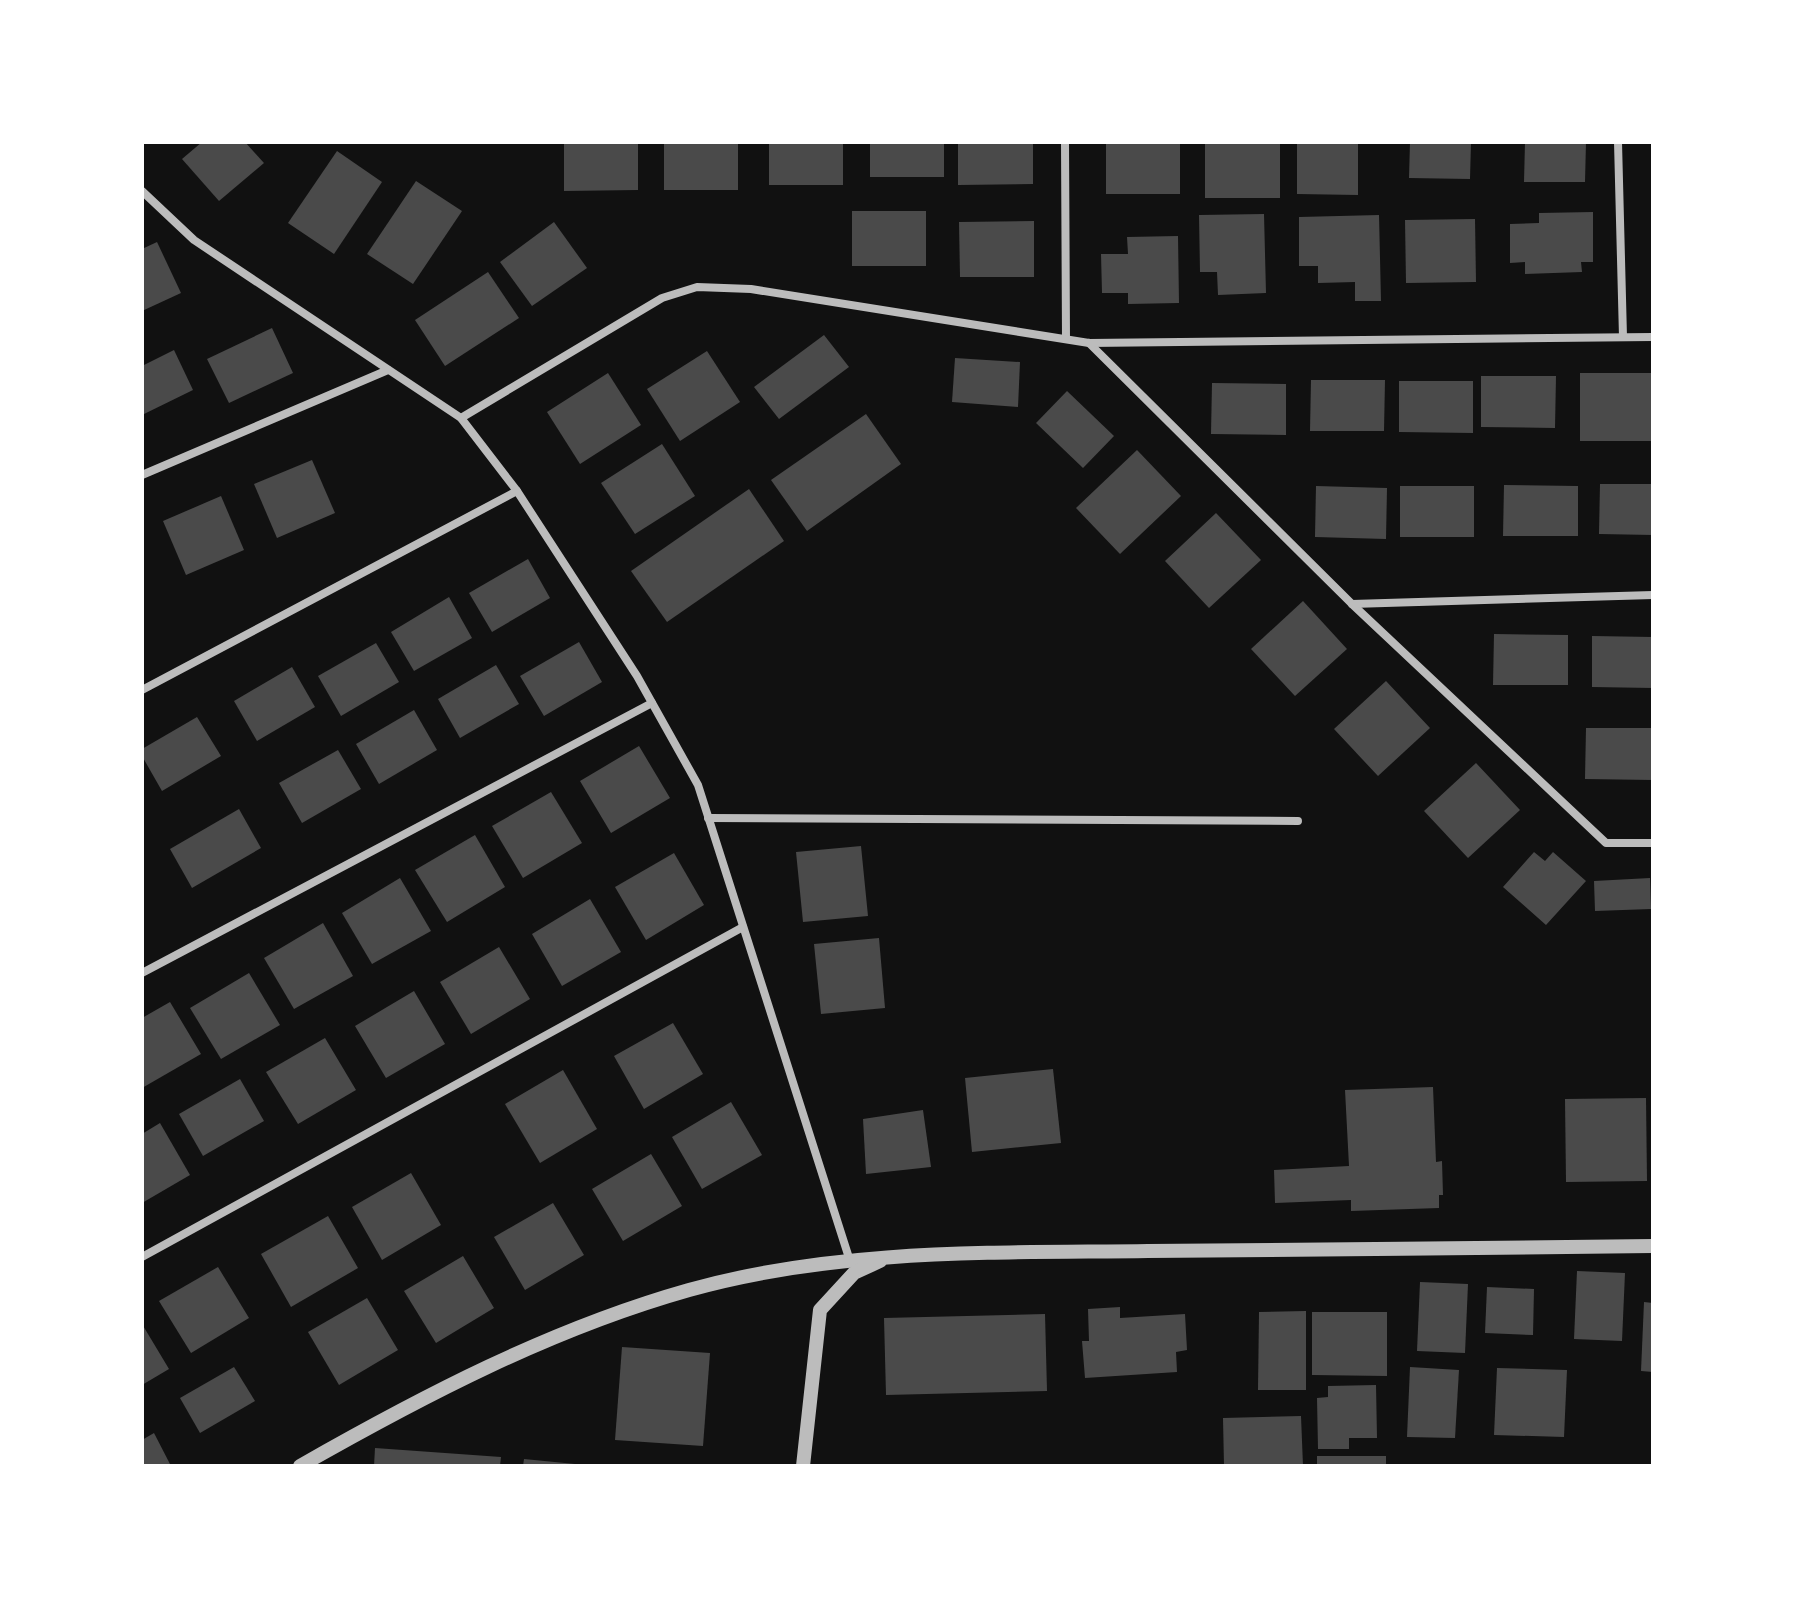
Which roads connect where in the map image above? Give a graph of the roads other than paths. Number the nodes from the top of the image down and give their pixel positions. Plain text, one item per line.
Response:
1 (1065, 142) edge
2 (1618, 142) edge
3 (142, 191) edge
4 (1623, 337) junction
5 (1653, 337) edge
6 (1066, 339) junction
7 (1089, 343) junction
8 (388, 370) junction
9 (461, 418) junction
10 (142, 475) edge
11 (517, 491) junction
12 (1653, 595) edge
13 (1352, 604) junction
14 (142, 690) edge
15 (652, 703) junction
16 (708, 818) junction
17 (1298, 821) dead end
18 (1653, 843) edge
19 (743, 927) junction
20 (142, 973) edge
21 (1653, 1246) edge
22 (142, 1257) edge
23 (852, 1267) junction
24 (300, 1466) edge
25 (803, 1466) edge

1 - 6 street
2 - 4 street
3 - 8 street
4 - 5 street
4 - 7 street
6 - 7 street
6 - 9 street
7 - 13 street
8 - 9 street
8 - 10 street
9 - 11 street
11 - 14 street
11 - 15 street
12 - 13 street
13 - 18 street
15 - 16 street
15 - 20 street
16 - 17 street
16 - 19 street
19 - 22 street
19 - 23 street
21 - 23 street
23 - 24 street
23 - 25 street

